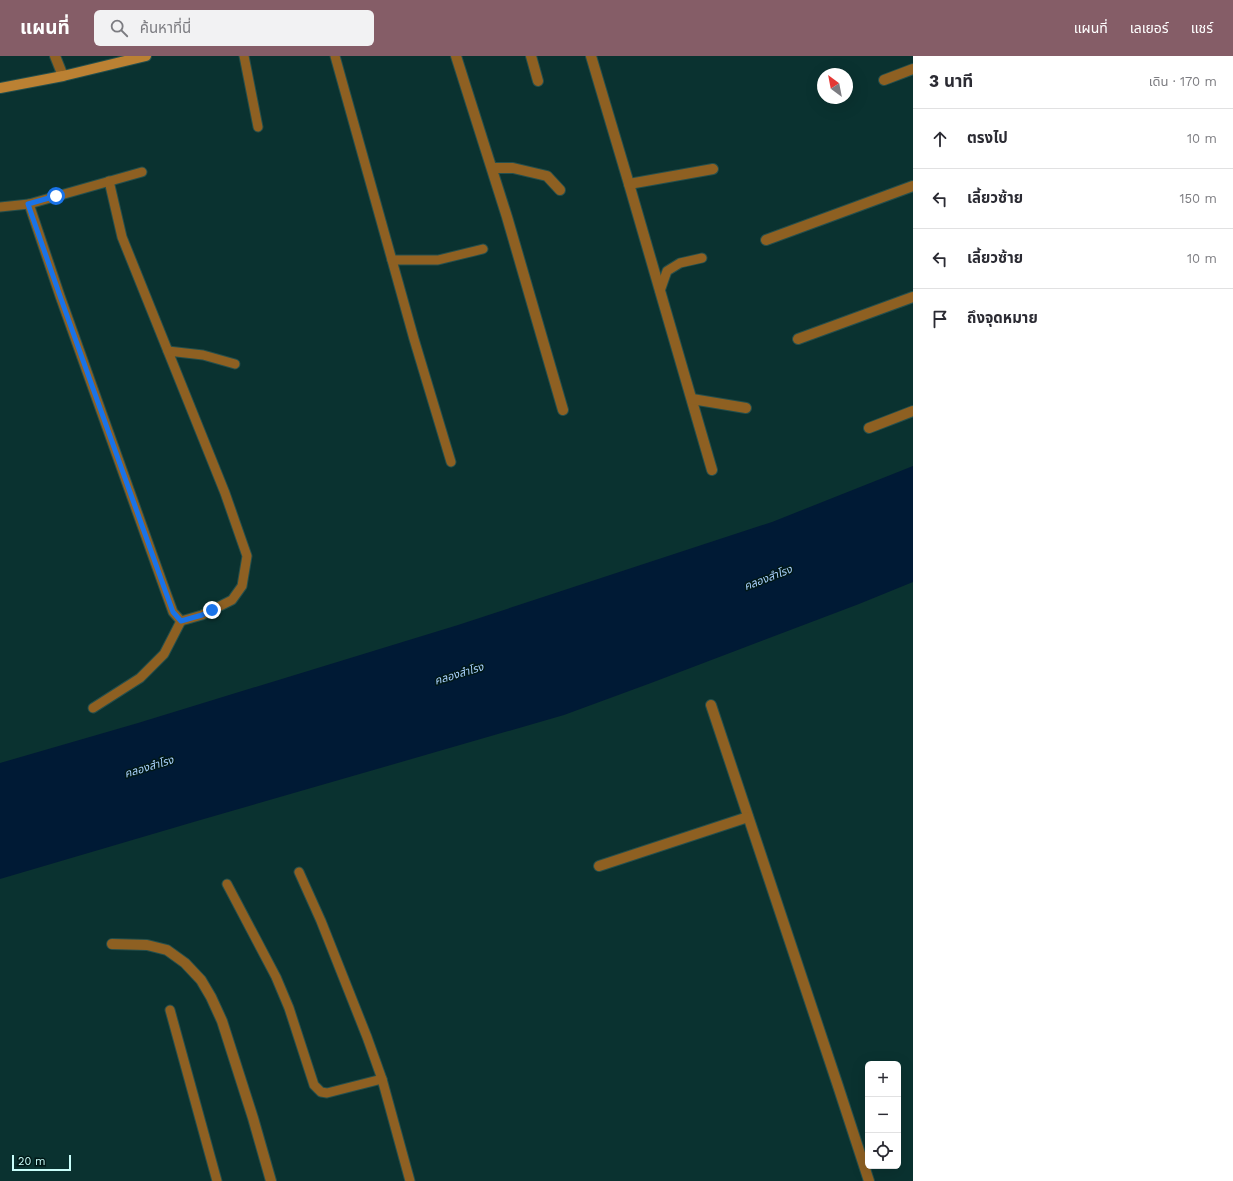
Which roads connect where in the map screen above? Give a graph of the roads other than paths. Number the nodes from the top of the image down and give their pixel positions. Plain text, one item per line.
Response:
1 (55, 56) edge
2 (146, 56) edge
3 (244, 56) edge
4 (335, 56) edge
5 (456, 56) edge
6 (531, 56) edge
7 (591, 56) edge
8 (913, 69) edge
9 (63, 76) junction
10 (884, 80) dead end
11 (538, 81) dead end
12 (0, 88) edge
13 (258, 127) dead end
14 (492, 168) junction
15 (713, 169) dead end
16 (142, 172) dead end
17 (109, 181) junction
18 (629, 184) junction
19 (913, 186) edge
20 (560, 190) dead end
21 (28, 204) junction
22 (0, 207) edge
23 (766, 240) dead end
24 (483, 248) dead end
25 (702, 258) dead end
26 (392, 260) junction
27 (660, 291) junction
28 (913, 297) edge
29 (798, 339) dead end
30 (168, 351) junction
31 (235, 364) dead end
32 (692, 400) junction
33 (746, 408) dead end
34 (563, 410) dead end
35 (913, 411) edge
36 (869, 428) dead end
37 (451, 462) dead end
38 (712, 470) dead end
39 (181, 621) junction
40 (711, 705) dead end
41 (93, 708) dead end
42 (748, 817) junction
43 (599, 866) dead end
44 (298, 872) dead end
45 (227, 884) dead end
46 (112, 944) dead end
47 (170, 1010) dead end
48 (382, 1079) junction
49 (217, 1181) edge
50 (271, 1181) edge
51 (410, 1181) edge
52 (869, 1181) edge

1 - 9 street
2 - 9 main road
3 - 13 lane
4 - 26 lane
5 - 14 street
6 - 11 street
7 - 18 street
8 - 10 street
9 - 12 main road
14 - 20 street
14 - 34 street
15 - 18 street
16 - 17 lane
17 - 21 lane
17 - 30 lane
18 - 27 street
19 - 23 street
21 - 22 lane
21 - 39 lane
24 - 26 lane
25 - 27 lane
26 - 37 lane
27 - 32 street
28 - 29 street
30 - 31 lane
30 - 39 lane
32 - 33 street
32 - 38 street
35 - 36 street
39 - 41 lane
40 - 42 street
42 - 43 street
42 - 52 street
44 - 48 lane
45 - 48 lane
46 - 50 street
47 - 49 lane
48 - 51 lane

